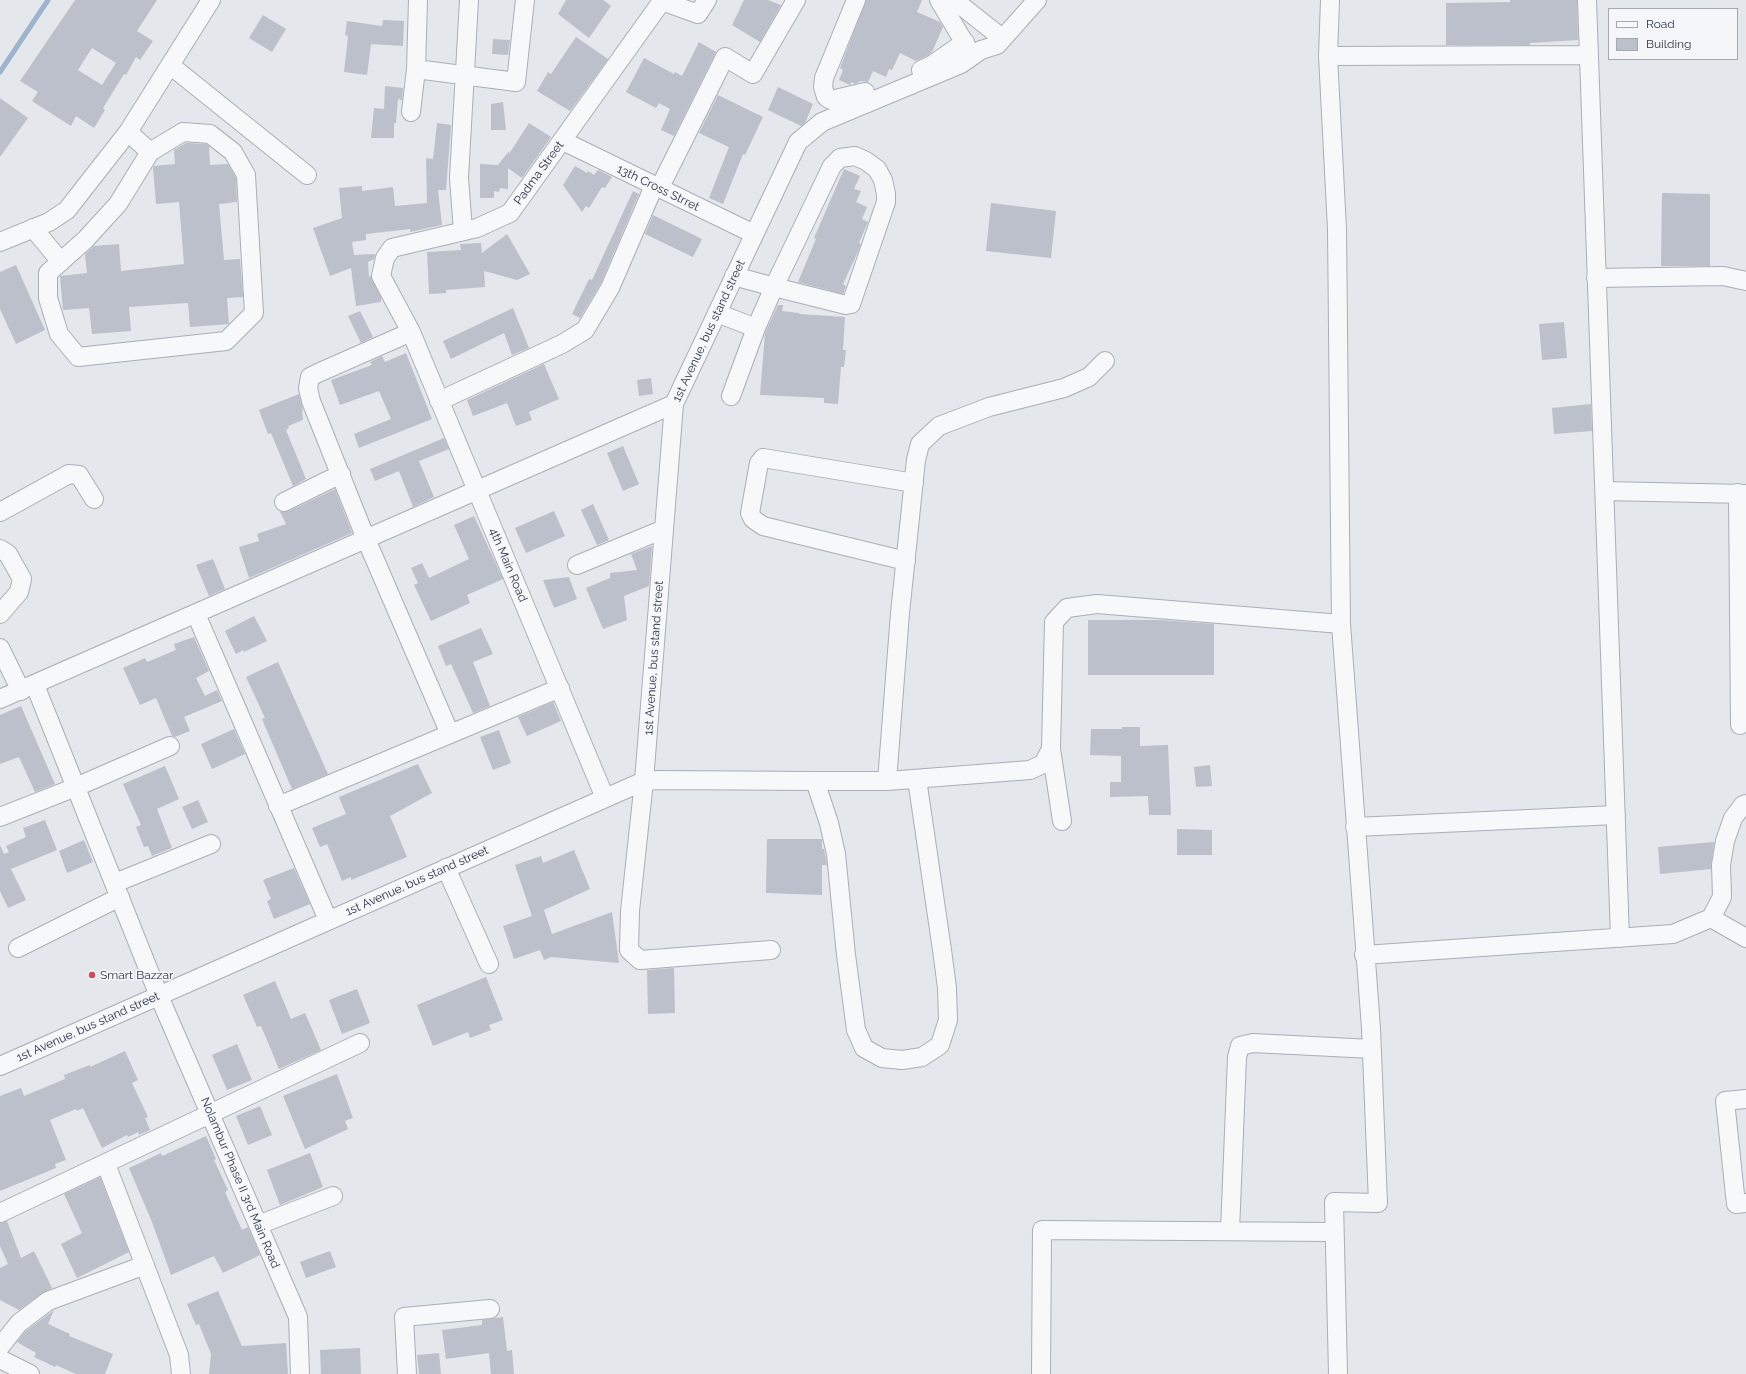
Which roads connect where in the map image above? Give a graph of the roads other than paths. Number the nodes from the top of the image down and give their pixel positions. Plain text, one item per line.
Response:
1 (211, 0) edge
2 (418, 0) edge
3 (469, 0) edge
4 (525, 0) edge
5 (707, 0) edge
6 (796, 0) edge
7 (856, 0) edge
8 (940, 0) edge
9 (954, 0) edge
10 (1021, 0) edge
11 (1038, 0) edge
12 (1330, 0) edge
13 (1587, 0) edge
14 (1000, 37) junction
15 (968, 49) junction
16 (1588, 55) junction
17 (1328, 56) junction
18 (170, 65) junction
19 (416, 69) junction
20 (465, 75) junction
21 (866, 97) junction
22 (411, 112) dead end
23 (128, 132) junction
24 (563, 141) junction
25 (150, 152) junction
26 (307, 175) dead end
27 (656, 188) junction
28 (33, 228) junction
29 (463, 231) junction
30 (754, 234) junction
31 (0, 242) edge
32 (60, 262) junction
33 (734, 276) junction
34 (1596, 278) junction
35 (1746, 281) edge
36 (774, 287) junction
37 (717, 313) junction
38 (756, 328) junction
39 (411, 332) junction
40 (1105, 361) dead end
41 (731, 396) dead end
42 (439, 401) junction
43 (674, 404) junction
44 (341, 474) junction
45 (914, 483) junction
46 (477, 491) junction
47 (1605, 491) junction
48 (1742, 494) edge
49 (94, 500) dead end
50 (284, 502) dead end
51 (0, 512) edge
52 (664, 529) junction
53 (366, 539) junction
54 (0, 549) edge
55 (906, 561) junction
56 (577, 565) dead end
57 (0, 614) edge
58 (196, 614) junction
59 (1341, 624) junction
60 (0, 648) edge
61 (28, 688) junction
62 (560, 688) junction
63 (0, 699) edge
64 (1740, 725) dead end
65 (450, 734) junction
66 (170, 746) dead end
67 (1051, 749) junction
68 (917, 779) junction
69 (644, 781) junction
70 (815, 781) junction
71 (887, 781) junction
72 (76, 787) junction
73 (605, 798) junction
74 (1746, 804) edge
75 (278, 806) junction
76 (1616, 814) junction
77 (0, 816) edge
78 (1062, 821) dead end
79 (1355, 827) junction
80 (211, 844) dead end
81 (446, 868) junction
82 (118, 890) junction
83 (1711, 918) junction
84 (328, 920) junction
85 (1620, 938) junction
86 (1746, 938) edge
87 (18, 948) dead end
88 (771, 950) dead end
89 (1364, 955) junction
90 (489, 964) dead end
91 (159, 996) junction
92 (360, 1043) dead end
93 (1372, 1050) junction
94 (2, 1060) edge
95 (1746, 1099) edge
96 (210, 1115) junction
97 (106, 1164) junction
98 (333, 1196) dead end
99 (1746, 1204) edge
100 (0, 1213) edge
101 (258, 1226) junction
102 (1230, 1231) junction
103 (1334, 1232) junction
104 (145, 1266) junction
105 (490, 1309) dead end
106 (0, 1347) edge
107 (0, 1359) edge
108 (30, 1374) edge
109 (181, 1374) edge
110 (300, 1374) edge
111 (407, 1374) edge
112 (1041, 1374) edge
113 (1338, 1374) edge

1 - 18 street
2 - 19 street
3 - 20 street
4 - 20 street
5 - 24 street, Padma Street
6 - 27 street
7 - 21 street
8 - 15 street
9 - 14 street
10 - 14 street
11 - 14 street, 1st Avenue, bus stand street
12 - 17 street
13 - 16 street
14 - 15 street, 1st Avenue, bus stand street
15 - 21 street, 1st Avenue, bus stand street
16 - 17 street
16 - 34 street
17 - 59 street
18 - 23 street
18 - 26 street
19 - 20 street
19 - 22 street
20 - 29 street
21 - 30 street, 1st Avenue, bus stand street
23 - 25 street
23 - 28 street
24 - 27 street, 13th Cross Strret
24 - 29 street, Padma Street
25 - 32 street
25 - 32 street
27 - 30 street, 13th Cross Strret
27 - 42 street
28 - 31 street
28 - 32 street
29 - 39 street, Padma Street
30 - 33 street, 1st Avenue, bus stand street
33 - 36 street
33 - 37 street, 1st Avenue, bus stand street
34 - 35 street
34 - 47 street
36 - 36 street
36 - 38 street
37 - 38 street
37 - 43 street, 1st Avenue, bus stand street
38 - 41 street
39 - 42 street, 4th Main Road
39 - 44 street
40 - 45 street
42 - 46 street, 4th Main Road
43 - 46 street
43 - 52 street, 1st Avenue, bus stand street
44 - 50 street
44 - 53 street
45 - 55 street
45 - 55 street
46 - 53 street
46 - 62 street, 4th Main Road
47 - 48 street
47 - 76 street
48 - 64 street
49 - 51 street
52 - 56 street
52 - 69 street, 1st Avenue, bus stand street
53 - 58 street
53 - 65 street
54 - 57 street
55 - 71 street
58 - 61 street
58 - 75 street
59 - 67 street
59 - 79 street
60 - 61 street, Nolambur Phase II 3rd Main Road
61 - 63 street
61 - 72 street, Nolambur Phase II 3rd Main Road
62 - 65 street
62 - 73 street, 4th Main Road
65 - 75 street
66 - 72 street
67 - 68 street
67 - 78 street
68 - 70 street
68 - 71 street
69 - 70 street
69 - 73 street, 1st Avenue, bus stand street
69 - 88 street
70 - 71 street
72 - 77 street
72 - 82 street, Nolambur Phase II 3rd Main Road
73 - 81 street, 1st Avenue, bus stand street
74 - 83 street
75 - 84 street
76 - 79 street
76 - 85 street
79 - 89 street
80 - 82 street
81 - 84 street, 1st Avenue, bus stand street
81 - 90 street
82 - 87 street
82 - 91 street, Nolambur Phase II 3rd Main Road
83 - 85 street
83 - 86 street
84 - 91 street, 1st Avenue, bus stand street
85 - 89 street
89 - 93 street
91 - 94 street, 1st Avenue, bus stand street
91 - 96 street, Nolambur Phase II 3rd Main Road
92 - 96 street
93 - 102 street
93 - 103 street
95 - 99 street
96 - 97 street
96 - 101 street, Nolambur Phase II 3rd Main Road
97 - 100 street
97 - 104 street
98 - 101 street
101 - 110 street, Nolambur Phase II 3rd Main Road
102 - 103 street
102 - 112 street
103 - 113 street
104 - 106 street
104 - 109 street
105 - 111 street
107 - 108 street

